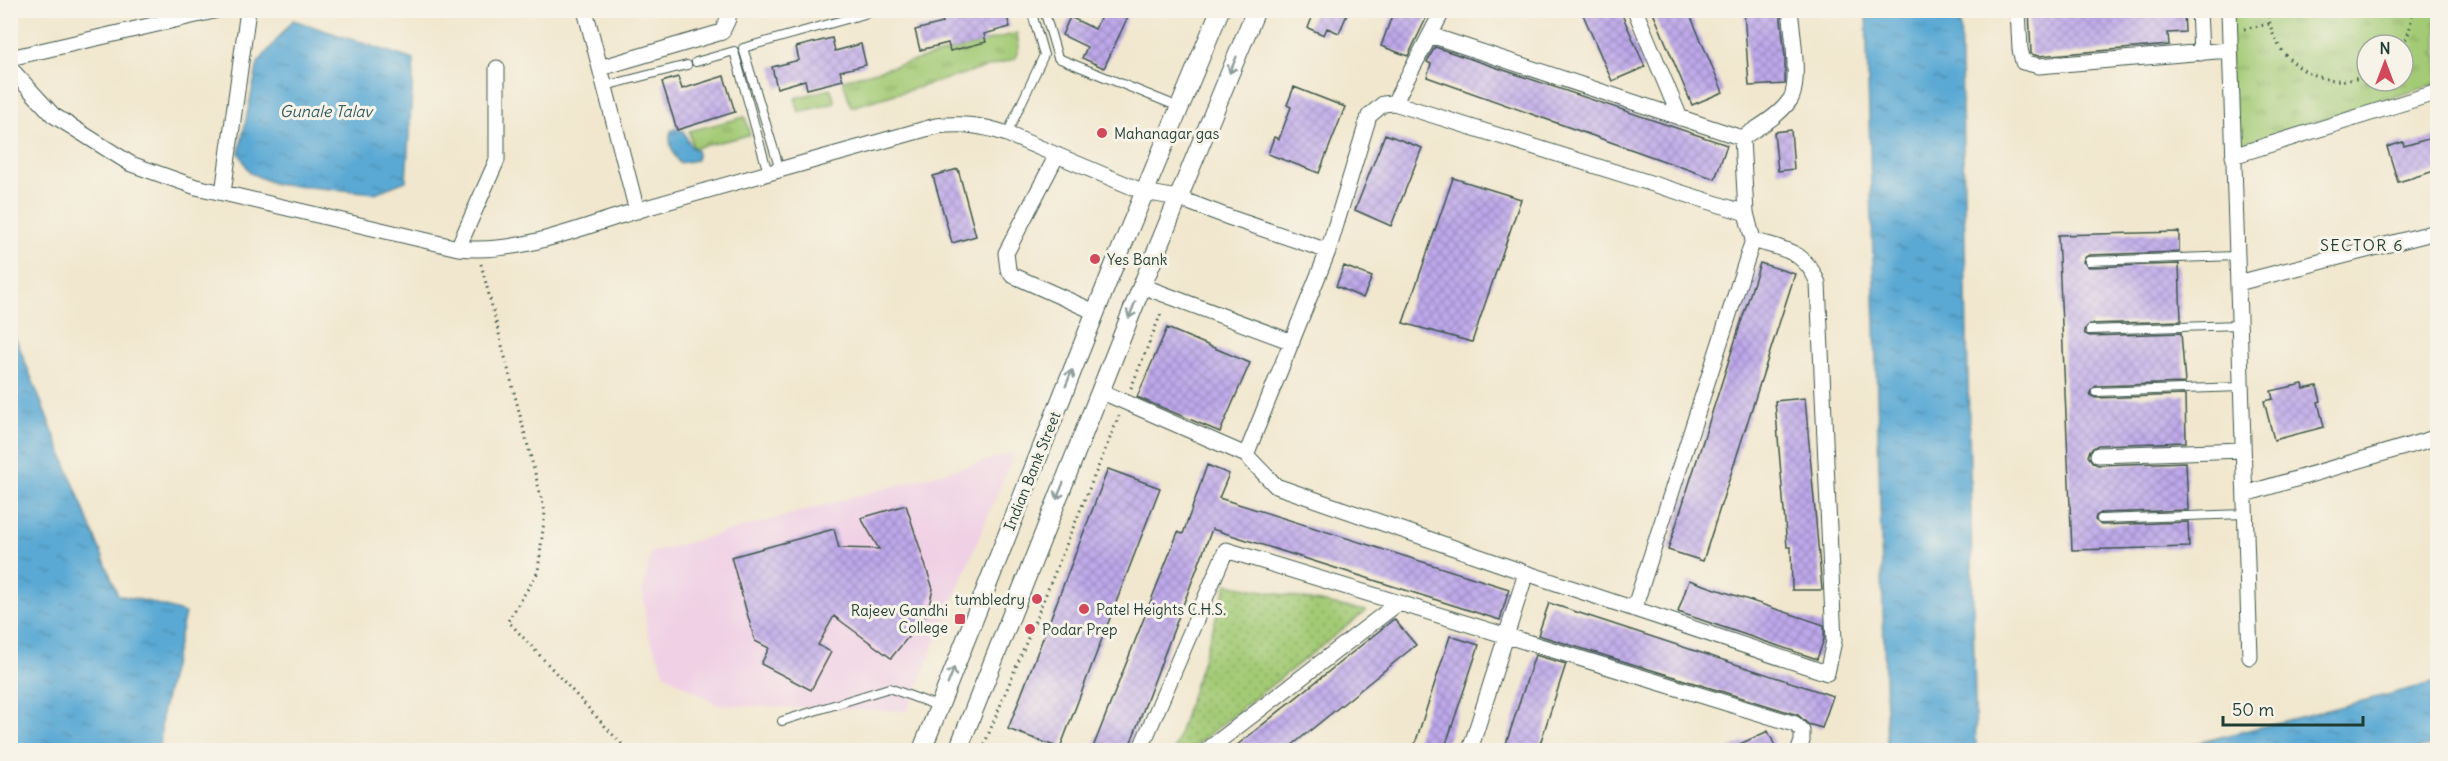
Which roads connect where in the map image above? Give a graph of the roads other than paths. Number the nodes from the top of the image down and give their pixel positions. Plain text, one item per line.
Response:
1 (218, 10) edge
2 (248, 10) edge
3 (585, 10) edge
4 (728, 10) edge
5 (879, 10) edge
6 (1031, 10) edge
7 (1044, 10) edge
8 (1220, 10) edge
9 (1256, 10) edge
10 (1443, 10) edge
11 (1635, 10) edge
12 (1790, 10) edge
13 (2018, 10) edge
14 (2199, 10) edge
15 (2229, 10) edge
16 (1430, 35) junction
17 (2229, 50) junction
18 (2201, 53) junction
19 (10, 58) edge
20 (696, 62) dead end
21 (687, 64) dead end
22 (10, 68) edge
23 (497, 68) dead end
24 (600, 68) junction
25 (604, 86) junction
26 (2438, 92) edge
27 (1394, 103) junction
28 (1179, 107) junction
29 (1680, 118) junction
30 (1007, 134) junction
31 (1742, 138) junction
32 (1057, 155) junction
33 (2234, 156) junction
34 (774, 172) junction
35 (1144, 192) junction
36 (223, 193) junction
37 (1178, 198) junction
38 (637, 211) junction
39 (1746, 213) junction
40 (2436, 232) edge
41 (1753, 240) junction
42 (458, 248) junction
43 (1328, 251) junction
44 (2237, 256) junction
45 (2089, 261) dead end
46 (2238, 283) junction
47 (1142, 286) junction
48 (1095, 312) junction
49 (2239, 325) junction
50 (2090, 330) dead end
51 (1292, 342) junction
52 (2241, 387) junction
53 (1100, 391) junction
54 (2096, 392) dead end
55 (2438, 437) edge
56 (2243, 450) junction
57 (1246, 455) junction
58 (2098, 455) dead end
59 (2245, 494) junction
60 (2246, 514) junction
61 (2101, 519) dead end
62 (1526, 573) junction
63 (1397, 604) junction
64 (1634, 609) junction
65 (1506, 637) junction
66 (2250, 657) dead end
67 (939, 707) junction
68 (782, 721) dead end
69 (922, 750) edge
70 (958, 750) edge
71 (1140, 750) edge
72 (1207, 750) edge
73 (1470, 750) edge
74 (1799, 750) edge

1 - 19 street
2 - 36 street
3 - 24 street
4 - 24 street
5 - 34 lane
6 - 30 lane
7 - 28 lane
8 - 28 street, Indian Bank Street
9 -> 37 street
10 - 16 street
11 - 29 street
12 - 31 street
13 - 18 street
14 - 18 street
15 - 17 street
16 - 27 street
16 - 29 street
17 - 18 street
17 - 33 street
20 - 34 lane
21 - 25 lane
22 - 36 street
23 - 42 street
24 - 25 street
25 - 38 street
26 - 33 street
27 - 39 street
27 - 43 street
28 - 35 street, Indian Bank Street
29 - 31 street
30 - 32 street
30 - 34 street
31 - 39 street
32 - 35 street
32 - 48 street
33 - 44 street
34 - 38 street
35 - 37 street
35 - 48 street, Indian Bank Street
36 - 42 street
37 - 43 street
37 - 47 street
38 - 42 street
39 - 41 street
40 - 46 street
41 - 64 street
41 - 64 street
43 - 51 street
44 - 45 lane
44 - 46 street
46 - 49 street
47 - 51 street
47 -> 53 street
67 -> 48 street, Indian Bank Street
49 - 50 lane
49 - 52 street
51 - 57 street
52 - 54 lane
52 - 56 street
53 - 57 street
53 -> 70 street
55 - 59 street
56 - 58 street
56 - 59 street
57 - 62 street
59 - 60 street
60 - 61 lane
60 - 66 street
62 - 64 street
62 - 65 street
63 - 65 street
63 - 71 street
63 - 72 street
65 - 73 street
65 - 74 street
67 - 68 lane
67 - 69 street, Indian Bank Street

